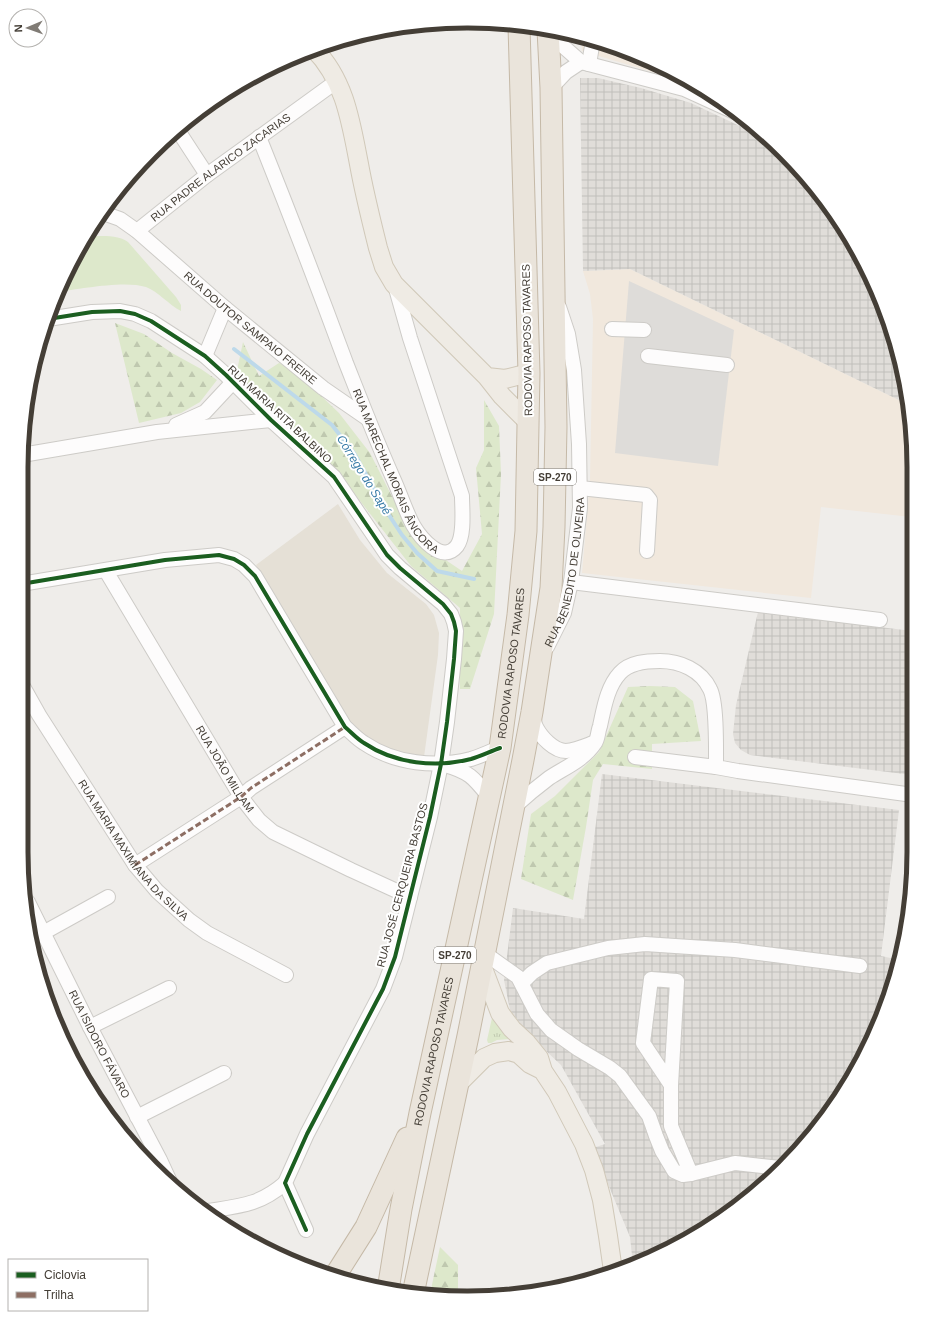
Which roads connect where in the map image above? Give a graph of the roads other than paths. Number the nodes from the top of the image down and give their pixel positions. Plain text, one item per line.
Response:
1 (519, 31) edge
2 (548, 35) edge
3 (553, 36) edge
4 (591, 46) edge
5 (318, 54) edge
6 (585, 63) junction
7 (337, 80) junction
8 (550, 88) junction
9 (710, 101) edge
10 (181, 135) edge
11 (259, 137) junction
12 (207, 175) junction
13 (108, 215) edge
14 (137, 231) junction
15 (394, 284) junction
16 (554, 293) junction
17 (225, 308) junction
18 (54, 318) edge
19 (612, 329) dead end
20 (644, 330) dead end
21 (205, 356) junction
22 (648, 356) dead end
23 (727, 365) dead end
24 (529, 373) junction
25 (487, 377) junction
26 (233, 382) junction
27 (368, 419) junction
28 (271, 420) junction
29 (528, 422) junction
30 (157, 432) junction
31 (28, 454) edge
32 (580, 488) junction
33 (647, 551) dead end
34 (106, 571) junction
35 (571, 582) junction
36 (28, 583) edge
37 (451, 614) joint
38 (880, 620) dead end
39 (540, 660) junction
40 (28, 695) edge
41 (532, 712) junction
42 (345, 727) junction
43 (596, 743) junction
44 (500, 748) junction
45 (634, 758) dead end
46 (441, 764) junction
47 (716, 767) junction
48 (907, 794) edge
49 (241, 797) junction
50 (490, 798) junction
51 (514, 807) junction
52 (135, 865) junction
53 (108, 897) dead end
54 (410, 897) junction
55 (33, 915) edge
56 (43, 933) junction
57 (482, 958) junction
58 (860, 966) dead end
59 (286, 975) dead end
60 (522, 983) junction
61 (169, 988) dead end
62 (90, 1027) junction
63 (543, 1071) junction
64 (224, 1073) dead end
65 (457, 1085) junction
66 (672, 1085) junction
67 (420, 1113) junction
68 (136, 1117) junction
69 (773, 1167) edge
70 (164, 1169) edge
71 (690, 1174) junction
72 (285, 1183) junction
73 (214, 1210) edge
74 (306, 1230) dead end
75 (612, 1267) edge
76 (338, 1271) edge
77 (389, 1284) edge
78 (414, 1287) edge

1 - 24 highway, RODOVIA RAPOSO TAVARES / SP-270
2 - 8 highway, SP-270
3 - 6 street
4 - 6 street
5 - 7 main road
6 - 8 street
6 - 9 street
7 - 11 street, RUA PADRE ALARICO ZACARIAS
7 - 15 main road
8 - 16 highway, SP-270
10 - 12 street
11 - 12 street, RUA PADRE ALARICO ZACARIAS
11 - 27 street, RUA MARECHAL MORAIS ÂNCORA
12 - 14 street, RUA PADRE ALARICO ZACARIAS
13 - 14 street
14 - 17 street, RUA DOUTOR SAMPAIO FREIRE
15 - 25 main road
15 - 27 street, RUA MARECHAL MORAIS ÂNCORA
16 - 32 street, RUA BENEDITO DE OLIVEIRA
16 - 39 highway, SP-270
17 - 21 street
17 - 27 street, RUA DOUTOR SAMPAIO FREIRE
18 - 21 street, RUA MARIA RITA BALBINO
19 - 20 street
21 - 26 street, RUA MARIA RITA BALBINO
22 - 23 street
24 - 25 main road
24 - 29 highway, RODOVIA RAPOSO TAVARES / SP-270
25 - 29 main road
26 - 28 street, RUA MARIA RITA BALBINO
26 - 30 street
28 - 30 street
28 - 37 street, RUA MARIA RITA BALBINO
29 - 44 highway, RODOVIA RAPOSO TAVARES / SP-270
30 - 31 street
32 - 33 street
32 - 35 street, RUA BENEDITO DE OLIVEIRA
34 - 36 street
34 - 42 street
34 - 49 street, RUA JOÃO MILLAM
35 - 38 street
35 - 39 street, RUA BENEDITO DE OLIVEIRA
37 - 46 street, RUA JOSÉ CERQUEIRA BASTOS
39 - 41 highway, SP-270
40 - 52 street, RUA MARIA MAXIMIANA DA SILVA
41 - 43 street
41 - 51 highway, SP-270
42 - 46 street
42 - 49 street
43 - 47 street
43 - 51 street
44 - 46 street
44 - 50 highway, RODOVIA RAPOSO TAVARES / SP-270
45 - 47 street
46 - 50 street
46 - 54 street, RUA JOSÉ CERQUEIRA BASTOS
47 - 48 street
49 - 52 street
49 - 54 street, RUA JOÃO MILLAM
50 - 67 highway, RODOVIA RAPOSO TAVARES / SP-270
51 - 57 highway, SP-270
52 - 59 street, RUA MARIA MAXIMIANA DA SILVA
53 - 56 street
54 - 72 street, RUA JOSÉ CERQUEIRA BASTOS
55 - 56 street, RUA ISIDORO FÁVARO
56 - 62 street, RUA ISIDORO FÁVARO
57 - 60 street
57 - 63 main road
57 - 65 highway, SP-270
58 - 60 street
60 - 71 street
61 - 62 street
62 - 68 street, RUA ISIDORO FÁVARO
63 - 65 main road
63 - 75 main road
64 - 68 street
65 - 78 highway, SP-270
66 - 66 street
66 - 71 street
67 - 76 highway
67 - 77 highway, RODOVIA RAPOSO TAVARES / SP-270
68 - 70 street, RUA ISIDORO FÁVARO
69 - 71 street
72 - 73 street
72 - 74 street

